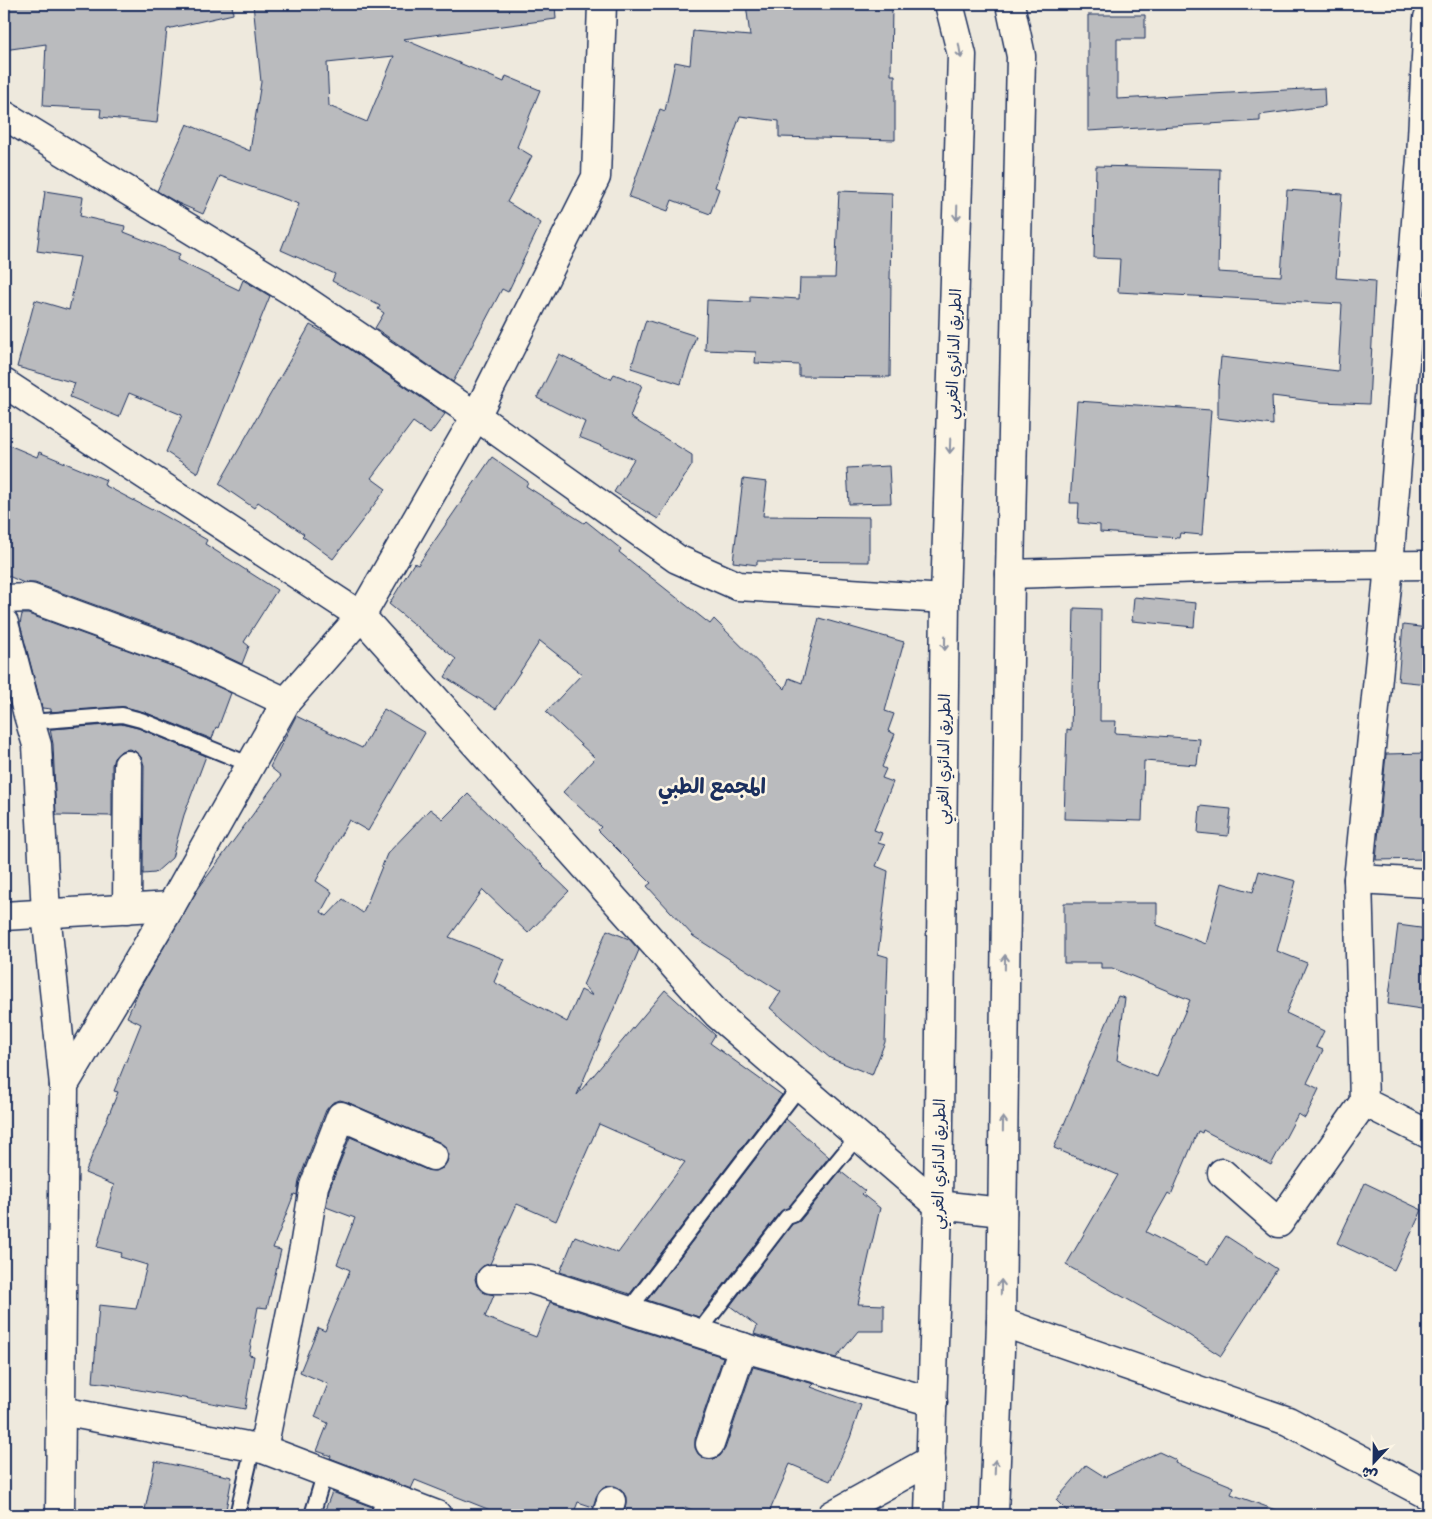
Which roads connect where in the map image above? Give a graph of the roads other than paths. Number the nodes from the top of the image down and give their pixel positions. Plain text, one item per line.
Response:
1 (602, 4) edge
2 (949, 4) edge
3 (1010, 4) edge
4 (1428, 18) edge
5 (4, 115) edge
6 (1425, 159) edge
7 (4, 383) edge
8 (476, 416) junction
9 (1428, 565) edge
10 (1389, 566) junction
11 (1010, 574) junction
12 (4, 599) edge
13 (945, 599) junction
14 (361, 616) junction
15 (4, 623) edge
16 (286, 702) junction
17 (30, 722) junction
18 (128, 765) dead end
19 (251, 765) junction
20 (1358, 879) junction
21 (1428, 883) edge
22 (171, 906) junction
23 (127, 909) junction
24 (46, 913) junction
25 (4, 916) edge
26 (64, 1085) junction
27 (800, 1086) junction
28 (1364, 1102) junction
29 (1428, 1134) edge
30 (858, 1136) junction
31 (432, 1156) dead end
32 (1222, 1173) dead end
33 (938, 1205) junction
34 (1002, 1212) junction
35 (491, 1279) dead end
36 (628, 1310) junction
37 (1001, 1322) junction
38 (698, 1333) junction
39 (743, 1347) junction
40 (932, 1402) junction
41 (61, 1411) junction
42 (710, 1444) dead end
43 (258, 1448) junction
44 (931, 1460) junction
45 (325, 1472) junction
46 (1428, 1495) edge
47 (381, 1505) edge
48 (60, 1515) edge
49 (237, 1515) edge
50 (312, 1515) edge
51 (437, 1515) edge
52 (832, 1515) edge
53 (929, 1515) edge
54 (994, 1515) edge

1 - 8 street
2 -> 13 street, الطريق الدائري الغربي
3 - 11 street
4 - 6 street
5 - 8 street
6 - 10 street
7 - 14 street
8 - 13 street
8 - 14 street
9 - 10 street
10 - 11 street
10 - 20 street
34 -> 11 street
12 - 16 street
13 -> 33 street, الطريق الدائري الغربي
14 - 16 street
14 - 27 street
15 - 17 street
16 - 19 street
17 - 19 lane
17 - 24 street
18 - 23 street
19 - 22 street
20 - 21 street
20 - 28 street
22 - 23 street
22 - 26 street
23 - 24 street
24 - 25 street
24 - 26 street
26 - 41 street
27 - 30 street
27 - 36 lane
28 - 29 street
28 - 32 street
30 - 33 street
30 - 38 lane
31 - 43 street
33 - 34 street
33 - 40 street, الطريق الدائري الغربي
37 -> 34 street
35 - 36 street
36 - 38 street
37 - 46 street
54 -> 37 street
38 - 39 street
39 - 40 street
39 - 42 street
40 - 44 street, الطريق الدائري الغربي
41 - 43 street
41 - 48 street
43 - 45 street
43 - 49 lane
44 - 52 street
44 - 53 street, الطريق الدائري الغربي
45 - 47 street
45 - 50 lane
47 - 51 street

